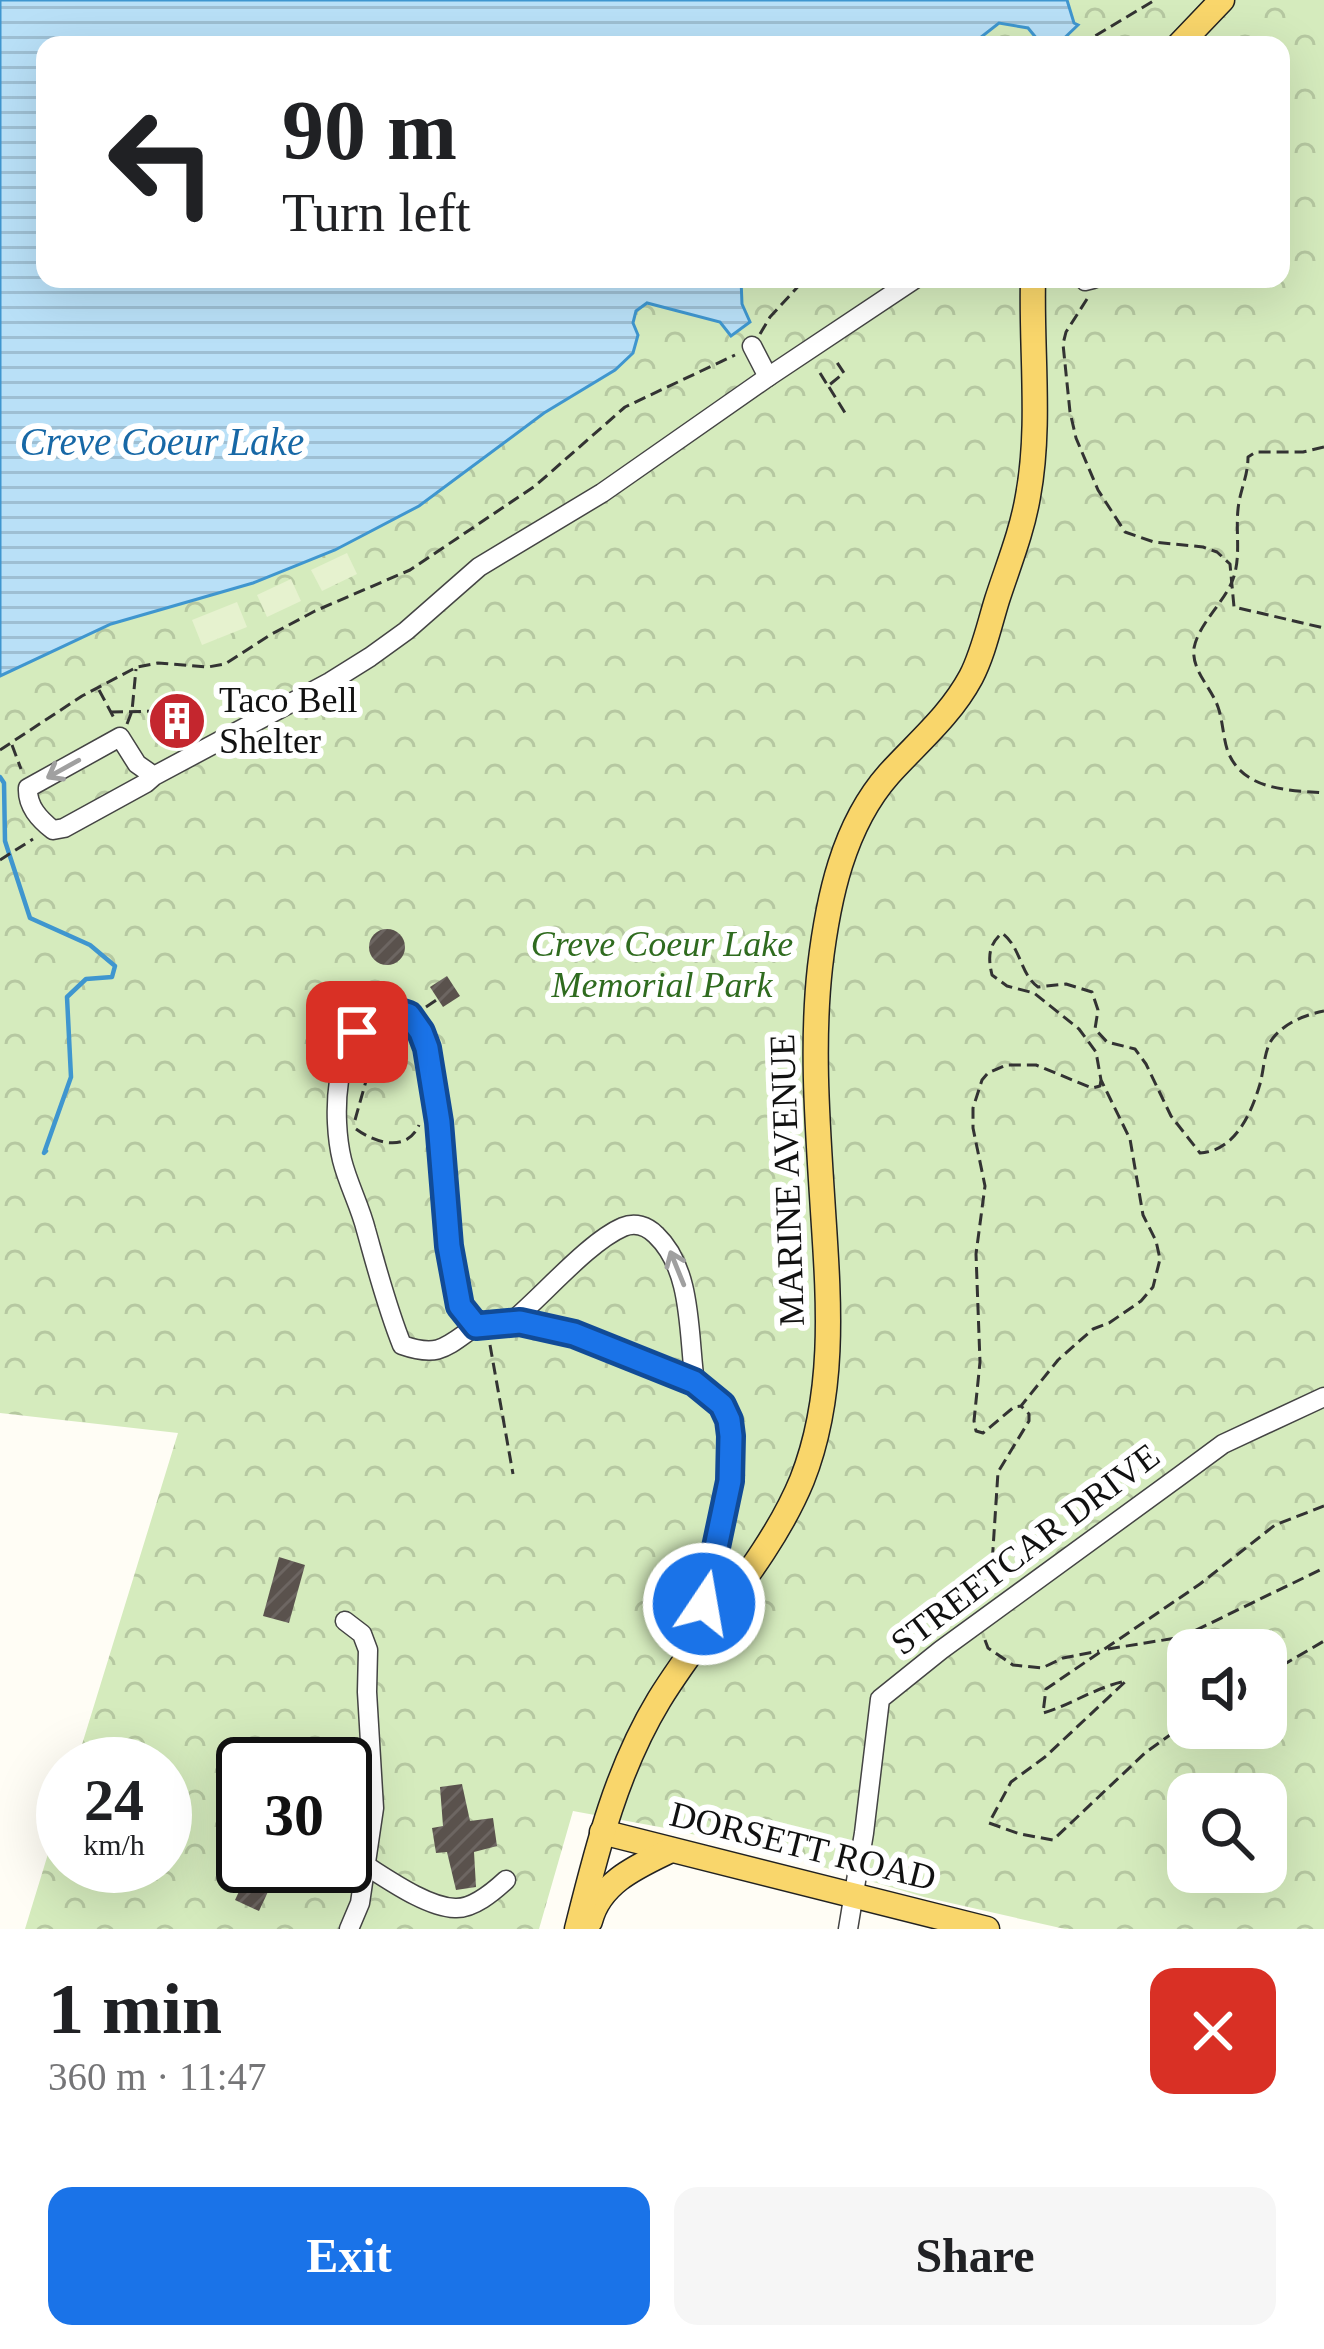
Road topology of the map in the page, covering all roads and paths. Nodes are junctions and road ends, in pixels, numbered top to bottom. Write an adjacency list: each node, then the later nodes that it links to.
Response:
1 (1155, 0): 3 (path)
2 (1222, 0): 4 (main road)
3 (1095, 36)
4 (1187, 36)
5 (797, 288): 9 (path)
6 (902, 288): 12 (street)
7 (1033, 288): 51 (main road, MARINE AVENUE)
8 (1090, 288): 16 (path)
9 (752, 346): 12 (street); 18 (path)
10 (836, 362): 13 (path)
11 (820, 373): 13 (path)
12 (768, 377): 26 (street)
13 (828, 386): 14 (path)
14 (847, 416)
15 (1324, 447): 16 (path)
16 (1232, 580): 17 (path); 28 (path)
17 (1324, 628)
18 (137, 667): 19 (path); 20 (path)
19 (97, 686): 21 (path); 24 (path)
20 (132, 711): 21 (path); 22 (path); 23 (path)
21 (111, 712): 23 (path)
22 (163, 713): 22 (path)
23 (120, 737): 26 (street); 27 (street, one-way to 27)
24 (11, 743): 25 (path); 27 (path)
25 (0, 750)
26 (154, 776): 27 (street)
27 (28, 788)
28 (1324, 793)
29 (23, 848): 30 (path)
30 (0, 860)
31 (438, 998): 33 (path)
32 (1324, 1011): 36 (path)
33 (403, 1015): 34 (path); 34 (path); 41 (street); 41 (street)
34 (388, 1042): 35 (path); 39 (path)
35 (386, 1066)
36 (1101, 1080): 44 (path); 44 (path)
37 (419, 1125): 39 (path)
38 (387, 1132): 39 (path)
39 (388, 1144)
40 (509, 1323): 41 (street); 42 (street); 42 (street, one-way to 40)
41 (481, 1326): 45 (path)
42 (695, 1383): 51 (street)
43 (1324, 1397): 48 (street, STREETCAR DRIVE)
44 (1021, 1406): 48 (path)
45 (513, 1474)
46 (1324, 1506): 52 (path)
47 (1324, 1568): 52 (path)
48 (986, 1616): 52 (path); 63 (street, STREETCAR DRIVE)
49 (345, 1621): 54 (street)
50 (1324, 1641): 53 (path)
51 (694, 1645): 58 (main road, MARINE AVENUE)
52 (1102, 1650): 55 (path)
53 (1287, 1663)
54 (370, 1737)
55 (1167, 1737)
56 (372, 1769): 57 (street)
57 (372, 1821)
58 (602, 1832): 59 (main road, DORSETT ROAD); 65 (main road, MARINE AVENUE)
59 (671, 1850): 63 (main road, DORSETT ROAD); 66 (main road)
60 (372, 1869): 61 (street)
61 (506, 1880)
62 (361, 1893): 64 (street)
63 (854, 1897): 67 (street, STREETCAR DRIVE); 68 (main road, DORSETT ROAD)
64 (349, 1929)
65 (577, 1929)
66 (588, 1929)
67 (848, 1929)
68 (987, 1929)

